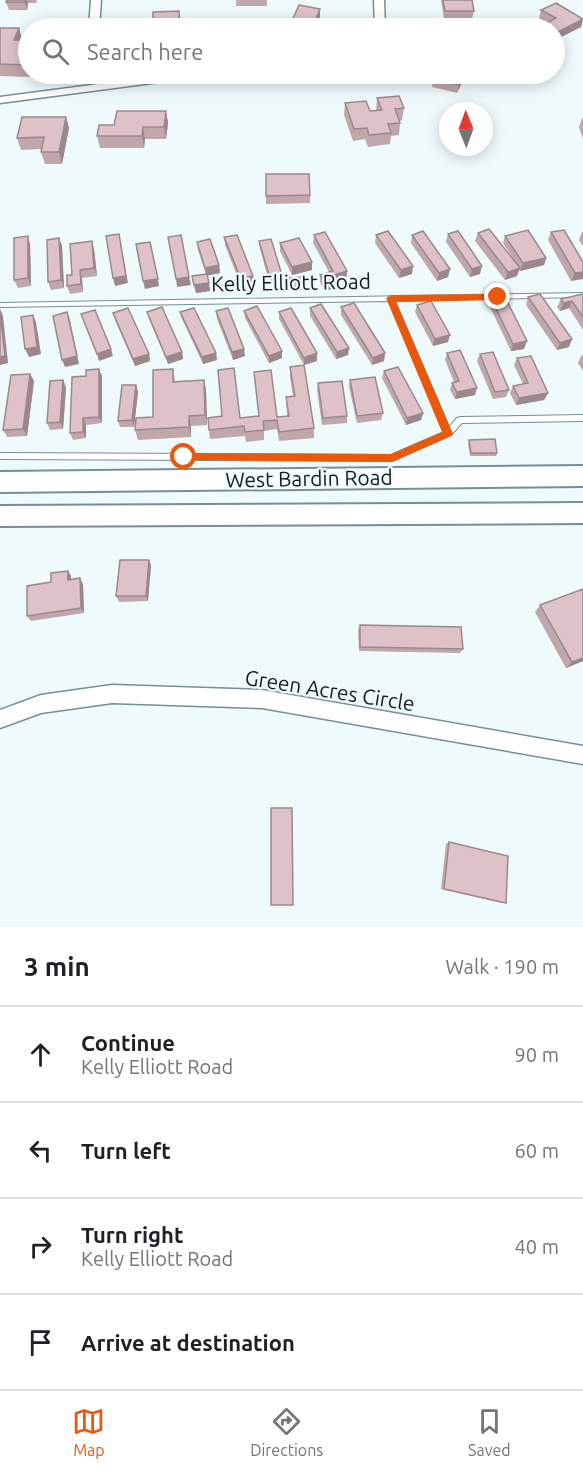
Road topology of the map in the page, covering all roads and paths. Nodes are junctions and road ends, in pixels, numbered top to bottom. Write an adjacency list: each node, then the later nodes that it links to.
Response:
1 (96, 0): 3 (street)
2 (379, 0): 4 (street)
3 (95, 18)
4 (380, 18)
5 (120, 84): 6 (street)
6 (94, 87): 7 (street)
7 (0, 100)
8 (583, 295): 9 (lane, Kelly Elliott Road)
9 (391, 298): 10 (lane, Kelly Elliott Road); 12 (lane)
10 (0, 305)
11 (583, 418): 12 (lane)
12 (448, 434): 13 (lane)
13 (0, 456)
14 (583, 476): 15 (street, West Bardin Road)
15 (0, 482)
16 (583, 513): 17 (street, West Bardin Road)
17 (0, 516)
18 (0, 720): 19 (street, Green Acres Circle)
19 (583, 755)

